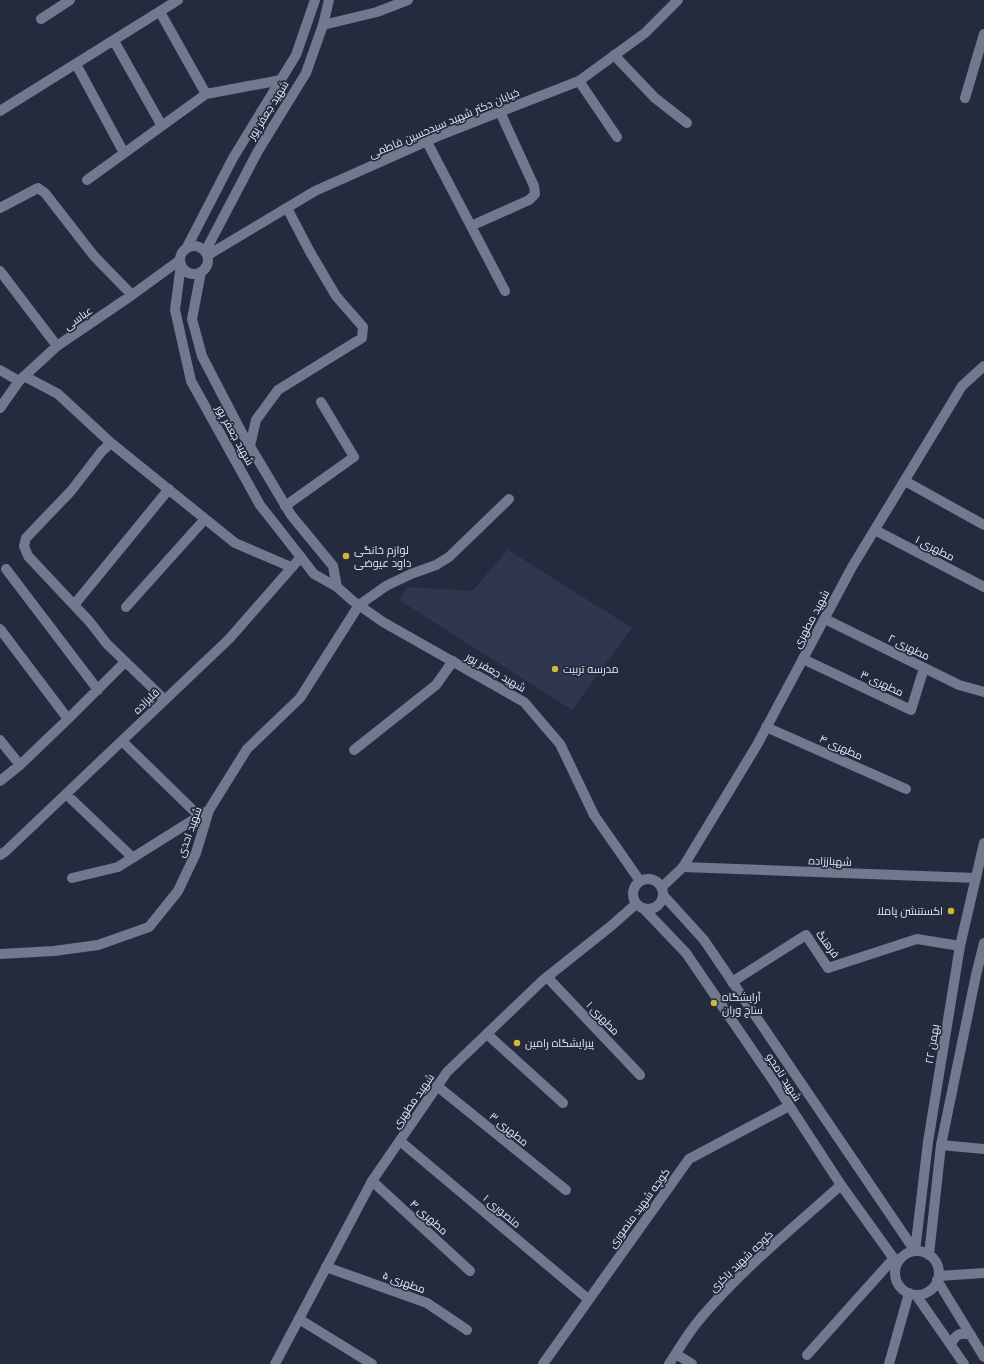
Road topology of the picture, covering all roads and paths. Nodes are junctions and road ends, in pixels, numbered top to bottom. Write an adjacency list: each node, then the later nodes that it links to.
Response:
1 (70, 0): 8 (street)
2 (178, 0): 7 (street)
3 (315, 0): 14 (street, شهید جعفر پور)
4 (329, 0): 9 (street, شهید جعفر پور)
5 (408, 0): 9 (street)
6 (678, 0): 12 (street, خیابان دکتر شهید سیدحسین فاطمی)
7 (160, 12): 11 (street); 16 (street)
8 (41, 18)
9 (323, 25): 30 (street, شهید جعفر پور)
10 (984, 34): 17 (street)
11 (114, 41): 13 (street); 21 (street)
12 (614, 55): 15 (street, خیابان دکتر شهید سیدحسین فاطمی); 20 (street)
13 (76, 64): 18 (street); 24 (street)
14 (281, 80): 16 (street); 29 (street, شهید جعفر پور)
15 (579, 81): 19 (street, خیابان دکتر شهید سیدحسین فاطمی); 22 (street)
16 (206, 94): 21 (street)
17 (965, 98)
18 (0, 111)
19 (500, 112): 23 (street, خیابان دکتر شهید سیدحسین فاطمی); 28 (street)
20 (687, 124)
21 (162, 126): 24 (street)
22 (617, 137)
23 (427, 142): 27 (street, خیابان دکتر شهید سیدحسین فاطمی); 28 (street)
24 (124, 153): 25 (street)
25 (87, 180)
26 (0, 208): 35 (street)
27 (287, 208): 30 (street, خیابان دکتر شهید سیدحسین فاطمی); 43 (street)
28 (471, 226): 34 (street)
29 (187, 247): 30 (street); 31 (street)
30 (207, 252): 33 (street)
31 (180, 262): 33 (street); 35 (street, عباسی); 51 (street, شهید جعفر پور)
32 (0, 271): 36 (street)
33 (201, 272): 43 (street, شهید جعفر پور)
34 (504, 291)
35 (132, 295): 36 (street, عباسی)
36 (58, 346): 39 (street, عباسی)
37 (984, 364): 44 (street, شهید مطهری)
38 (0, 370): 39 (street)
39 (21, 379): 41 (street, عباسی); 42 (street)
40 (321, 402): 47 (street)
41 (0, 408)
42 (111, 443): 45 (street); 56 (street)
43 (250, 446): 47 (street, شهید جعفر پور)
44 (905, 481): 49 (street); 50 (street, شهید مطهری)
45 (168, 489): 48 (street); 56 (street)
46 (509, 500): 57 (street)
47 (285, 506): 54 (street, شهید جعفر پور)
48 (205, 519): 52 (street); 58 (street)
49 (984, 525)
50 (875, 530): 55 (street, مطهری ۱); 59 (street, شهید مطهری)
51 (301, 557): 52 (street, قلیزاده); 54 (street, شهید جعفر پور)
52 (291, 568): 67 (street, قلیزاده)
53 (6, 569): 65 (street)
54 (337, 587): 57 (street, شهید جعفر پور)
55 (984, 587)
56 (74, 605): 63 (street)
57 (359, 605): 62 (street, شهید جعفر پور); 77 (street, شهید احدی)
58 (126, 607)
59 (824, 619): 61 (street, شهید مطهری); 64 (street, مطهری ۲)
60 (0, 629): 68 (street)
61 (803, 659): 64 (street, مطهری ۳); 69 (street, شهید مطهری)
62 (453, 661): 72 (street); 85 (street, شهید جعفر پور)
63 (125, 662): 65 (street); 67 (street)
64 (924, 668): 66 (street, مطهری ۲)
65 (98, 690): 68 (street)
66 (984, 692)
67 (165, 700): 71 (street, قلیزاده)
68 (68, 719): 73 (street)
69 (766, 727): 75 (street, مطهری ۴); 82 (street, شهید مطهری)
70 (0, 740): 73 (street)
71 (122, 741): 76 (street, قلیزاده); 78 (street)
72 (354, 750)
73 (20, 765): 74 (street)
74 (0, 781)
75 (906, 789)
76 (66, 794): 80 (street, قلیزاده); 81 (street)
77 (209, 810): 78 (street); 90 (street, شهید احدی)
78 (199, 816): 81 (street)
79 (984, 843): 84 (street, ۲۲ بهمن)
80 (0, 855)
81 (132, 857): 83 (street)
82 (683, 868): 84 (street, شهباززاده); 86 (street, شهید مطهری)
83 (72, 878)
84 (980, 880): 89 (street, ۲۲ بهمن)
85 (640, 881): 86 (street); 87 (street)
86 (663, 892): 87 (street); 92 (street, شهید نامجو)
87 (640, 906): 91 (street, شهید مطهری); 97 (street, شهید نامجو)
88 (984, 943): 99 (street)
89 (960, 946): 92 (street, فرهنگ); 104 (street, ۲۲ بهمن)
90 (0, 954)
91 (547, 977): 93 (street, شهید مطهری); 94 (street, مطهری ۱)
92 (732, 982): 104 (street, شهید نامجو)
93 (486, 1034): 95 (street, شهید مطهری); 96 (street)
94 (640, 1075)
95 (437, 1086): 98 (street, شهید مطهری); 103 (street, مطهری ۳)
96 (563, 1103)
97 (789, 1106): 102 (street, شهید نامجو); 112 (street, کوچه شهید منصوری)
98 (400, 1141): 101 (street, شهید مطهری); 112 (street, منصوری ۱)
99 (941, 1145): 100 (street); 105 (street)
100 (984, 1149)
101 (372, 1181): 107 (street, شهید مطهری); 108 (street, مطهری ۴)
102 (841, 1185): 106 (street, شهید نامجو); 117 (street, کوچه شهید باکری)
103 (566, 1190)
104 (915, 1251): 105 (street); 106 (street)
105 (929, 1255): 110 (street)
106 (896, 1261): 111 (street); 118 (street)
107 (326, 1267): 113 (street, شهید مطهری); 114 (street, مطهری ۵)
108 (470, 1271)
109 (984, 1273): 110 (street)
110 (938, 1278): 111 (street); 115 (street)
111 (913, 1294): 116 (street); 125 (street)
112 (588, 1299): 122 (street, کوچه شهید منصوری)
113 (299, 1319): 120 (street, شهید مطهری); 121 (street)
114 (467, 1330)
115 (971, 1335): 116 (street); 119 (street)
116 (951, 1344): 126 (street)
117 (676, 1354): 123 (street, کوچه شهید باکری); 124 (street)
118 (807, 1355)
119 (984, 1357)
120 (275, 1364)
121 (372, 1364)
122 (543, 1364)
123 (669, 1364)
124 (692, 1364)
125 (889, 1364)
126 (964, 1364)

